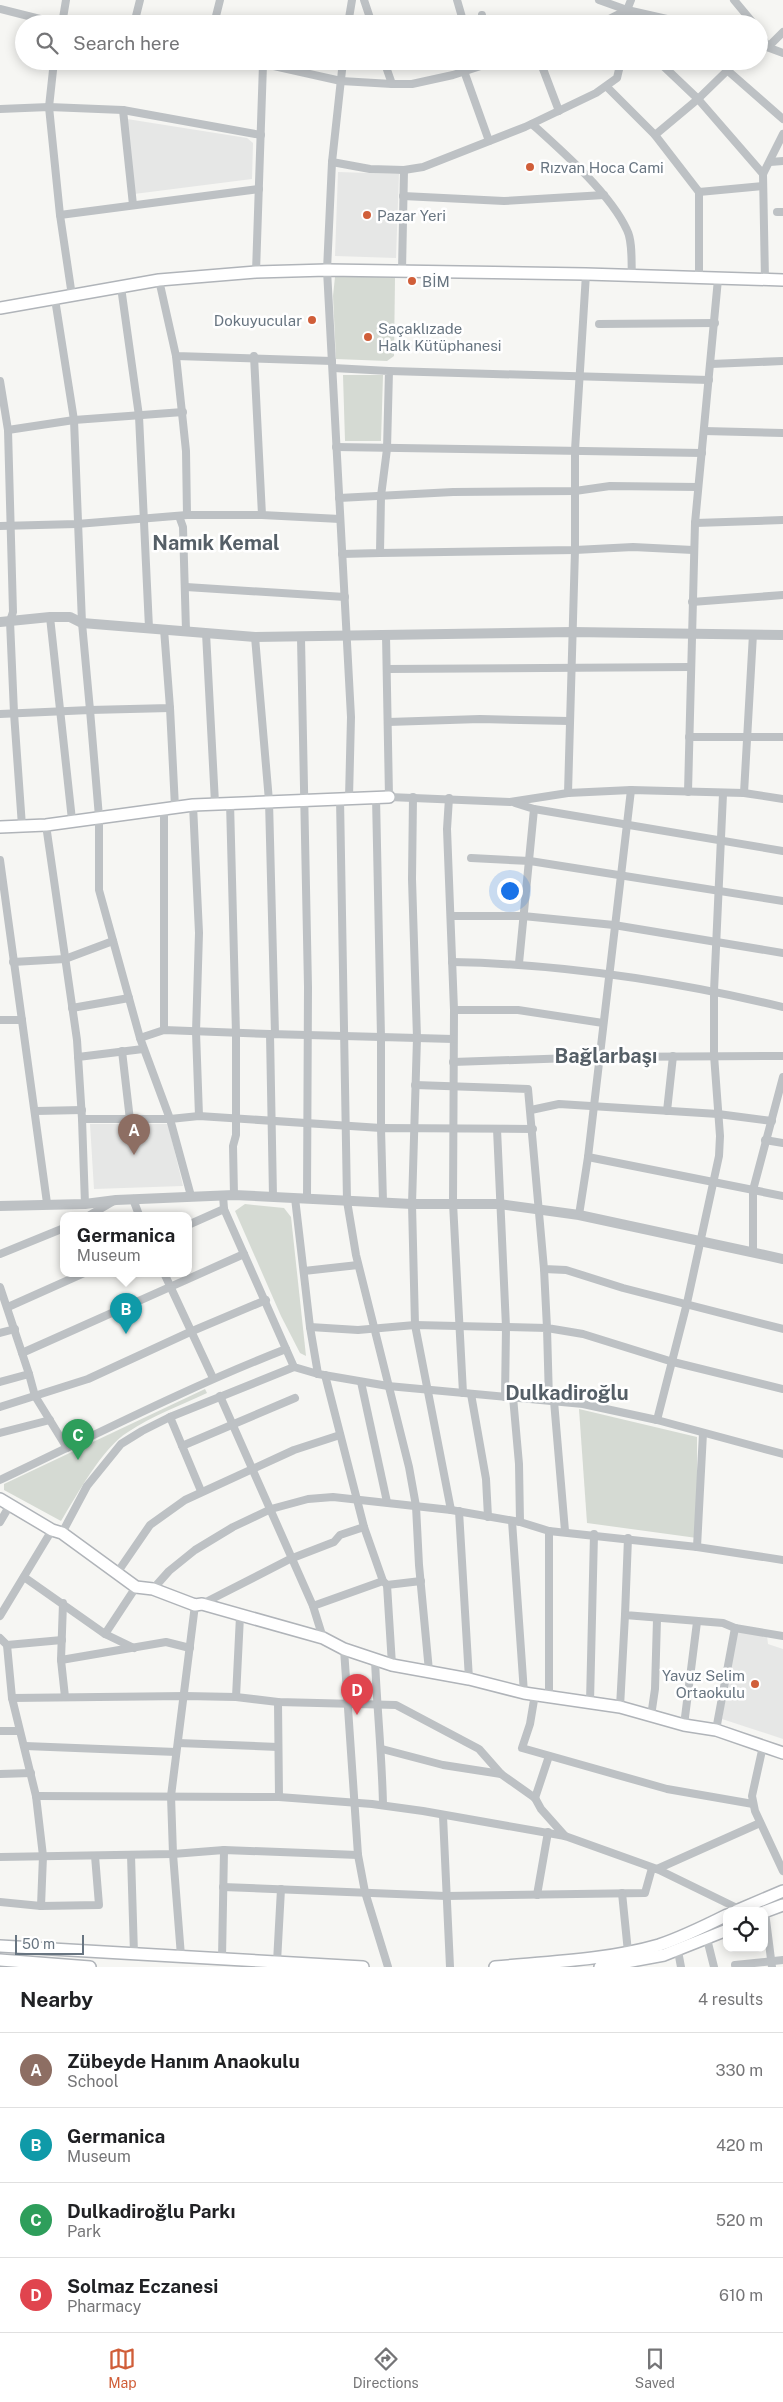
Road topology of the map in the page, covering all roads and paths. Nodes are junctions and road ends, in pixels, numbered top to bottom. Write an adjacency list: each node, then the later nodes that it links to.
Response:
1 (66, 0): 13 (street)
2 (140, 0): 14 (street)
3 (220, 0): 15 (street)
4 (348, 0): 16 (street)
5 (364, 0): 17 (street)
6 (457, 0): 18 (street)
7 (600, 0): 11 (street)
8 (631, 0): 11 (street)
9 (734, 0): 22 (street)
10 (0, 9): 12 (street)
11 (627, 10): 19 (street); 20 (street); 21 (street)
12 (24, 15)
13 (63, 15)
14 (136, 15)
15 (216, 15)
16 (348, 15)
17 (369, 15)
18 (461, 15)
19 (617, 15)
20 (627, 15)
21 (649, 15)
22 (746, 15)
23 (783, 32): 24 (street)
24 (768, 47): 25 (street)
25 (783, 53)
26 (53, 70): 40 (street)
27 (263, 70): 47 (street)
28 (292, 70): 36 (street)
29 (343, 70): 36 (street)
30 (387, 70): 37 (street)
31 (544, 70): 43 (street)
32 (619, 70): 38 (street)
33 (667, 70): 39 (street)
34 (727, 70): 39 (street); 44 (street)
35 (464, 71): 37 (street); 49 (street)
36 (341, 80): 37 (street); 51 (street)
37 (392, 84)
38 (607, 86): 43 (street); 48 (street)
39 (698, 99): 48 (street); 54 (street)
40 (49, 107): 41 (street); 42 (street); 61 (street)
41 (0, 109)
42 (123, 110): 47 (street); 60 (street)
43 (560, 110): 45 (street)
44 (783, 119)
45 (532, 124): 49 (street); 58 (street)
46 (783, 134): 52 (street)
47 (261, 135): 56 (street)
48 (655, 135): 57 (street)
49 (489, 141): 53 (street)
50 (783, 161): 52 (street)
51 (332, 162): 53 (street); 62 (street)
52 (770, 162): 54 (street)
53 (404, 170): 59 (street)
54 (763, 174): 55 (street)
55 (763, 186): 57 (street); 70 (street)
56 (258, 189): 60 (street); 64 (street)
57 (699, 192): 67 (street)
58 (604, 195): 59 (street); 66 (street)
59 (403, 196): 63 (street)
60 (133, 205): 61 (street)
61 (60, 215): 73 (street)
62 (327, 270): 63 (main road); 64 (main road); 82 (street)
63 (402, 271): 65 (main road)
64 (256, 272): 69 (main road)
65 (586, 274): 66 (main road); 84 (street)
66 (632, 276): 67 (main road)
67 (699, 278): 68 (main road)
68 (718, 279): 70 (main road); 76 (street)
69 (159, 280): 72 (main road); 78 (street)
70 (765, 280): 71 (main road)
71 (783, 280)
72 (121, 287): 73 (main road); 88 (street)
73 (72, 296): 74 (main road)
74 (55, 299): 75 (main road); 89 (street)
75 (0, 308)
76 (715, 323): 77 (street); 81 (street)
77 (599, 324)
78 (176, 356): 79 (street); 87 (street)
79 (254, 356): 82 (street); 102 (street)
80 (783, 361): 81 (street)
81 (711, 364): 85 (street)
82 (332, 365): 83 (street); 93 (street)
83 (389, 371): 84 (street); 94 (street)
84 (579, 378): 85 (street); 95 (street)
85 (710, 380): 91 (street)
86 (0, 381): 90 (street)
87 (183, 412): 88 (street); 101 (street)
88 (139, 416): 89 (street); 103 (street)
89 (74, 420): 90 (street); 107 (street)
90 (8, 430): 109 (street)
91 (704, 431): 92 (street); 96 (street)
92 (783, 434)
93 (336, 448): 94 (street); 100 (street)
94 (387, 448): 95 (street); 99 (street)
95 (575, 450): 96 (street); 98 (street)
96 (702, 454): 97 (street)
97 (698, 486): 98 (street); 106 (street)
98 (575, 491): 99 (street); 110 (street)
99 (381, 496): 100 (street); 112 (street)
100 (339, 498): 104 (street)
101 (183, 515): 102 (street); 103 (street); 114 (street)
102 (262, 515): 104 (street)
103 (144, 518): 107 (street); 121 (street)
104 (340, 519): 113 (street)
105 (783, 520): 106 (street)
106 (695, 523): 111 (street)
107 (77, 524): 109 (street); 120 (street)
108 (0, 526): 109 (street)
109 (12, 526): 119 (street)
110 (575, 550): 111 (street); 112 (street); 124 (street)
111 (693, 550): 117 (street)
112 (380, 553): 113 (street)
113 (342, 554): 116 (street)
114 (186, 588): 116 (street); 123 (street)
115 (783, 595): 117 (street)
116 (345, 597): 130 (street)
117 (692, 602): 126 (street)
118 (50, 617): 119 (street); 120 (street); 137 (street)
119 (5, 622): 139 (street)
120 (82, 622): 121 (street); 138 (street)
121 (149, 628): 122 (street)
122 (164, 629): 123 (street); 136 (street)
123 (186, 631): 125 (street)
124 (572, 632): 126 (street); 129 (street); 134 (street)
125 (206, 633): 131 (street); 161 (street)
126 (690, 634): 127 (street); 133 (street)
127 (753, 634): 128 (street); 145 (street)
128 (783, 634)
129 (386, 635): 130 (street); 135 (street)
130 (347, 636): 132 (street); 154 (street)
131 (255, 638): 132 (street); 158 (street)
132 (301, 638): 157 (street)
133 (690, 667): 134 (street); 143 (street)
134 (571, 668): 135 (street); 141 (street)
135 (387, 669): 142 (street)
136 (170, 708): 138 (street); 163 (street)
137 (59, 710): 138 (street); 139 (street); 166 (street)
138 (90, 710): 165 (street)
139 (14, 713): 140 (street); 169 (street)
140 (0, 714)
141 (569, 721): 142 (street); 147 (street)
142 (388, 722): 152 (street)
143 (689, 737): 145 (street); 148 (street)
144 (783, 737): 145 (street)
145 (746, 738): 149 (street)
146 (631, 790): 147 (street); 148 (street); 167 (street)
147 (568, 792): 160 (street)
148 (688, 792): 150 (street)
149 (744, 793): 150 (street); 156 (street)
150 (724, 794): 171 (street)
151 (376, 797): 152 (main road); 154 (main road); 204 (street)
152 (389, 797): 153 (street)
153 (413, 797): 155 (street); 206 (street)
154 (345, 798): 157 (main road); 203 (street)
155 (449, 798): 160 (street); 179 (street)
156 (783, 799)
157 (305, 800): 158 (main road); 202 (street)
158 (269, 801): 159 (main road); 201 (street)
159 (230, 802): 161 (main road); 200 (street)
160 (510, 802): 164 (street)
161 (216, 803): 162 (main road)
162 (194, 805): 163 (main road); 199 (street)
163 (170, 808): 165 (main road); 198 (street)
164 (534, 808): 167 (street); 175 (street)
165 (99, 817): 166 (main road); 182 (street)
166 (72, 820): 170 (main road)
167 (626, 823): 171 (street); 176 (street)
168 (0, 826): 169 (main road)
169 (22, 826): 170 (main road)
170 (46, 826): 185 (street)
171 (721, 839): 172 (street); 177 (street)
172 (783, 851)
173 (471, 858): 175 (street)
174 (0, 860): 186 (street)
175 (530, 861): 176 (street); 180 (street)
176 (619, 875): 177 (street); 181 (street)
177 (720, 890): 178 (street); 183 (street)
178 (783, 901)
179 (451, 916): 180 (street); 187 (street)
180 (523, 916): 181 (street); 188 (street)
181 (614, 925): 183 (street); 189 (street)
182 (113, 941): 185 (street); 191 (street)
183 (718, 942): 184 (street); 190 (street)
184 (783, 953)
185 (65, 959): 186 (street); 193 (street)
186 (13, 962): 196 (street)
187 (452, 962): 188 (street); 194 (street)
188 (519, 963): 189 (street)
189 (608, 974): 190 (street); 197 (street)
190 (714, 990): 192 (street); 210 (street)
191 (129, 998): 193 (street); 205 (street)
192 (783, 1007)
193 (72, 1008): 213 (street)
194 (454, 1010): 197 (street); 207 (street)
195 (0, 1020): 196 (street)
196 (22, 1020): 222 (street)
197 (603, 1023): 214 (street)
198 (164, 1030): 199 (street); 205 (street)
199 (196, 1032): 200 (street); 225 (street)
200 (236, 1034): 201 (street); 228 (street)
201 (272, 1034): 202 (street); 231 (street)
202 (308, 1035): 203 (street); 232 (street)
203 (345, 1035): 204 (street); 233 (street)
204 (381, 1037): 206 (street); 234 (street)
205 (140, 1038): 208 (street)
206 (417, 1038): 207 (street); 217 (street)
207 (453, 1039): 215 (street)
208 (143, 1049): 209 (street); 227 (street)
209 (122, 1051): 213 (street); 229 (street)
210 (714, 1055): 211 (street); 212 (street); 224 (street)
211 (673, 1056): 214 (street); 223 (street)
212 (783, 1056)
213 (78, 1057): 220 (street)
214 (601, 1057): 215 (street); 219 (street)
215 (453, 1062): 218 (street)
216 (783, 1077): 230 (street)
217 (415, 1085): 218 (street); 235 (street)
218 (453, 1087): 221 (street); 238 (street)
219 (595, 1106): 221 (street); 223 (street); 241 (street)
220 (82, 1110): 222 (street); 226 (street)
221 (530, 1110): 237 (street)
222 (36, 1111): 254 (street)
223 (667, 1111): 224 (street)
224 (718, 1114): 230 (street); 242 (street)
225 (199, 1116): 227 (street); 228 (street)
226 (82, 1119): 229 (street); 255 (street)
227 (170, 1119): 229 (street); 245 (street)
228 (235, 1119): 231 (street); 244 (street)
229 (130, 1120)
230 (772, 1121): 239 (street)
231 (270, 1122): 232 (street); 247 (street)
232 (307, 1125): 233 (street); 250 (street)
233 (344, 1126): 234 (street); 252 (street)
234 (381, 1128): 235 (street); 253 (street)
235 (414, 1129): 238 (street); 256 (street)
236 (497, 1129): 237 (street); 238 (street); 258 (street)
237 (533, 1129): 260 (street)
238 (454, 1130): 257 (street)
239 (764, 1140): 240 (street); 243 (street)
240 (783, 1143)
241 (588, 1157): 242 (street); 264 (street)
242 (713, 1182): 243 (street); 267 (street)
243 (753, 1190): 246 (street); 268 (street)
244 (229, 1195): 245 (street); 247 (street); 261 (street)
245 (192, 1196): 248 (street)
246 (783, 1196)
247 (273, 1197): 249 (street)
248 (133, 1198): 251 (street); 263 (street)
249 (296, 1198): 250 (street); 274 (street)
250 (307, 1198): 252 (street)
251 (116, 1200): 255 (street); 262 (street)
252 (348, 1200): 253 (street); 272 (street)
253 (383, 1202): 256 (street)
254 (47, 1204): 255 (street); 259 (street)
255 (84, 1204)
256 (412, 1204): 257 (street); 282 (street)
257 (453, 1204): 258 (street); 283 (street)
258 (499, 1204): 260 (street); 285 (street)
259 (0, 1206)
260 (537, 1208): 264 (street); 273 (street)
261 (224, 1209): 265 (street); 270 (street)
262 (95, 1212)
263 (138, 1212)
264 (579, 1215): 267 (street)
265 (192, 1223)
266 (60, 1230): 269 (street)
267 (701, 1240): 268 (street); 280 (street)
268 (753, 1253): 271 (street)
269 (0, 1254)
270 (244, 1254): 278 (street); 279 (street)
271 (783, 1259)
272 (358, 1265): 274 (street); 289 (street)
273 (544, 1269): 280 (street); 286 (street)
274 (304, 1271): 284 (street)
275 (75, 1277): 281 (street)
276 (166, 1277): 278 (street)
277 (0, 1287): 281 (street)
278 (171, 1288): 290 (street); 293 (street)
279 (266, 1300): 290 (street); 292 (street)
280 (687, 1303): 287 (street); 294 (street)
281 (8, 1307): 288 (street)
282 (415, 1325): 283 (street); 289 (street); 303 (street)
283 (461, 1325): 285 (street); 304 (street)
284 (310, 1327): 289 (street); 297 (street)
285 (506, 1328): 286 (street); 307 (street)
286 (547, 1328): 294 (street); 309 (street)
287 (783, 1329)
288 (15, 1330): 291 (street); 293 (street)
289 (374, 1330): 301 (street)
290 (190, 1332): 298 (street); 305 (street)
291 (0, 1333)
292 (286, 1349): 295 (street); 298 (street)
293 (22, 1353): 296 (street)
294 (673, 1362): 302 (street); 313 (street)
295 (294, 1366): 297 (street); 306 (street)
296 (28, 1374): 299 (street); 305 (street)
297 (322, 1374): 300 (street); 317 (street)
298 (212, 1378): 319 (street)
299 (0, 1382)
300 (361, 1382): 301 (street); 326 (street)
301 (388, 1386): 303 (street); 327 (street)
302 (783, 1389)
303 (426, 1390): 304 (street); 329 (street)
304 (467, 1393): 307 (street); 330 (street)
305 (35, 1396): 310 (street); 312 (street)
306 (220, 1396): 311 (street); 314 (street)
307 (509, 1397): 309 (street); 331 (street)
308 (294, 1398): 314 (street)
309 (551, 1400): 313 (street); 335 (street)
310 (0, 1407)
311 (170, 1417): 318 (street); 336 (street)
312 (50, 1420): 315 (street); 319 (street)
313 (657, 1420): 316 (street)
314 (232, 1424): 318 (street); 321 (street)
315 (0, 1432)
316 (703, 1433): 320 (street); 339 (street)
317 (340, 1435): 321 (street); 324 (street)
318 (182, 1446): 323 (street)
319 (67, 1448): 322 (street)
320 (783, 1454)
321 (252, 1467): 323 (street); 328 (street)
322 (0, 1480)
323 (201, 1491): 342 (street)
324 (356, 1498): 326 (street); 328 (street); 333 (street)
325 (5, 1502): 332 (street); 336 (main road)
326 (387, 1502): 327 (street)
327 (416, 1506): 329 (street); 344 (street)
328 (270, 1510): 340 (street); 347 (street)
329 (455, 1510): 330 (street); 372 (street)
330 (488, 1518): 331 (street)
331 (516, 1521): 334 (street); 373 (street)
332 (0, 1522)
333 (364, 1528): 340 (street); 345 (street)
334 (549, 1530): 335 (street); 377 (street)
335 (564, 1531): 337 (street)
336 (57, 1532): 342 (main road); 343 (street)
337 (594, 1534): 338 (street); 380 (street)
338 (628, 1538): 339 (street); 351 (street)
339 (697, 1547): 341 (street)
340 (290, 1559): 349 (street); 350 (street)
341 (783, 1560)
342 (117, 1574): 346 (main road)
343 (24, 1577): 348 (street); 352 (street)
344 (421, 1581): 345 (street); 371 (street)
345 (385, 1583): 350 (street); 370 (street)
346 (136, 1587): 347 (main road); 357 (street)
347 (154, 1589): 349 (main road)
348 (63, 1603): 357 (street); 361 (street)
349 (198, 1604): 353 (main road); 364 (street)
350 (313, 1606): 360 (street)
351 (625, 1615): 354 (street); 383 (street)
352 (0, 1616)
353 (240, 1616): 360 (main road); 376 (street)
354 (657, 1619): 355 (street); 384 (street)
355 (697, 1622): 356 (street); 385 (street)
356 (735, 1628): 358 (street); 386 (street)
357 (106, 1634): 363 (street)
358 (783, 1636)
359 (0, 1638): 362 (street)
360 (323, 1638): 365 (main road)
361 (62, 1640): 362 (street); 366 (street)
362 (8, 1645): 369 (street)
363 (134, 1648): 364 (street); 366 (street)
364 (190, 1648): 374 (street)
365 (344, 1649): 367 (main road); 381 (street)
366 (61, 1660): 375 (street)
367 (375, 1660): 370 (main road); 382 (street)
368 (0, 1662): 369 (street)
369 (9, 1662): 378 (street)
370 (392, 1665): 371 (main road)
371 (429, 1671): 372 (main road)
372 (469, 1679): 373 (main road)
373 (529, 1693): 377 (main road); 396 (street)
374 (185, 1696): 375 (street); 376 (street); 389 (street)
375 (65, 1697): 378 (street)
376 (236, 1697): 379 (street)
377 (549, 1697): 380 (main road)
378 (12, 1698): 388 (street)
379 (278, 1702): 381 (street); 392 (street)
380 (590, 1702): 383 (main road)
381 (347, 1705): 382 (street); 404 (street)
382 (376, 1705): 393 (street); 399 (street)
383 (620, 1707): 384 (main road)
384 (651, 1716): 385 (main road)
385 (684, 1724): 386 (main road)
386 (716, 1730): 391 (main road)
387 (0, 1731): 388 (street)
388 (19, 1732): 390 (street)
389 (178, 1743): 392 (street); 394 (street)
390 (25, 1746): 394 (street); 397 (street)
391 (763, 1746): 395 (main road); 405 (street)
392 (278, 1747): 402 (street)
393 (382, 1749): 399 (street); 406 (street)
394 (176, 1752): 401 (street)
395 (783, 1753)
396 (549, 1756): 403 (street); 405 (street)
397 (31, 1773): 398 (street); 400 (street)
398 (0, 1774)
399 (501, 1774): 403 (street)
400 (36, 1796): 401 (street); 415 (street)
401 (171, 1796): 402 (street); 412 (street)
402 (279, 1797): 404 (street)
403 (535, 1798): 410 (street)
404 (354, 1803): 406 (street); 414 (street)
405 (753, 1804): 408 (street)
406 (383, 1805): 407 (street)
407 (443, 1816): 409 (street); 426 (street)
408 (760, 1823): 418 (street); 419 (street)
409 (548, 1832): 410 (street); 425 (street)
410 (565, 1836): 418 (street)
411 (224, 1850): 412 (street); 414 (street); 420 (street)
412 (173, 1854): 413 (street); 441 (street)
413 (131, 1855): 416 (street); 440 (street)
414 (358, 1855): 423 (street)
415 (43, 1856): 416 (street); 417 (street); 429 (street)
416 (95, 1856): 429 (street)
417 (0, 1857)
418 (654, 1869): 424 (street); 430 (street)
419 (783, 1871)
420 (223, 1887): 421 (street); 442 (street)
421 (281, 1889): 423 (street); 445 (street)
422 (783, 1891): 431 (main road)
423 (365, 1892): 426 (street); 452 (street)
424 (622, 1893): 425 (street); 439 (street)
425 (537, 1895): 426 (street)
426 (446, 1896): 453 (street)
427 (0, 1902): 429 (street)
428 (783, 1904): 432 (main road)
429 (40, 1906)
430 (731, 1907)
431 (744, 1907)
432 (768, 1911)
433 (723, 1917): 439 (main road)
434 (723, 1932): 436 (main road)
435 (768, 1938): 447 (street)
436 (707, 1939): 438 (main road); 457 (street)
437 (0, 1946): 440 (main road)
438 (678, 1951): 455 (main road); 456 (street)
439 (628, 1952): 454 (main road)
440 (134, 1954): 441 (main road)
441 (181, 1956): 442 (main road)
442 (222, 1958): 445 (main road)
443 (0, 1960): 446 (main road)
444 (783, 1960): 447 (street)
445 (277, 1962): 451 (main road)
446 (14, 1964): 449 (main road)
447 (771, 1964): 448 (street)
448 (735, 1965)
449 (74, 1966): 450 (main road)
450 (90, 1967)
451 (363, 1967)
452 (388, 1967)
453 (450, 1967)
454 (495, 1967)
455 (600, 1967)
456 (681, 1967)
457 (714, 1967)

